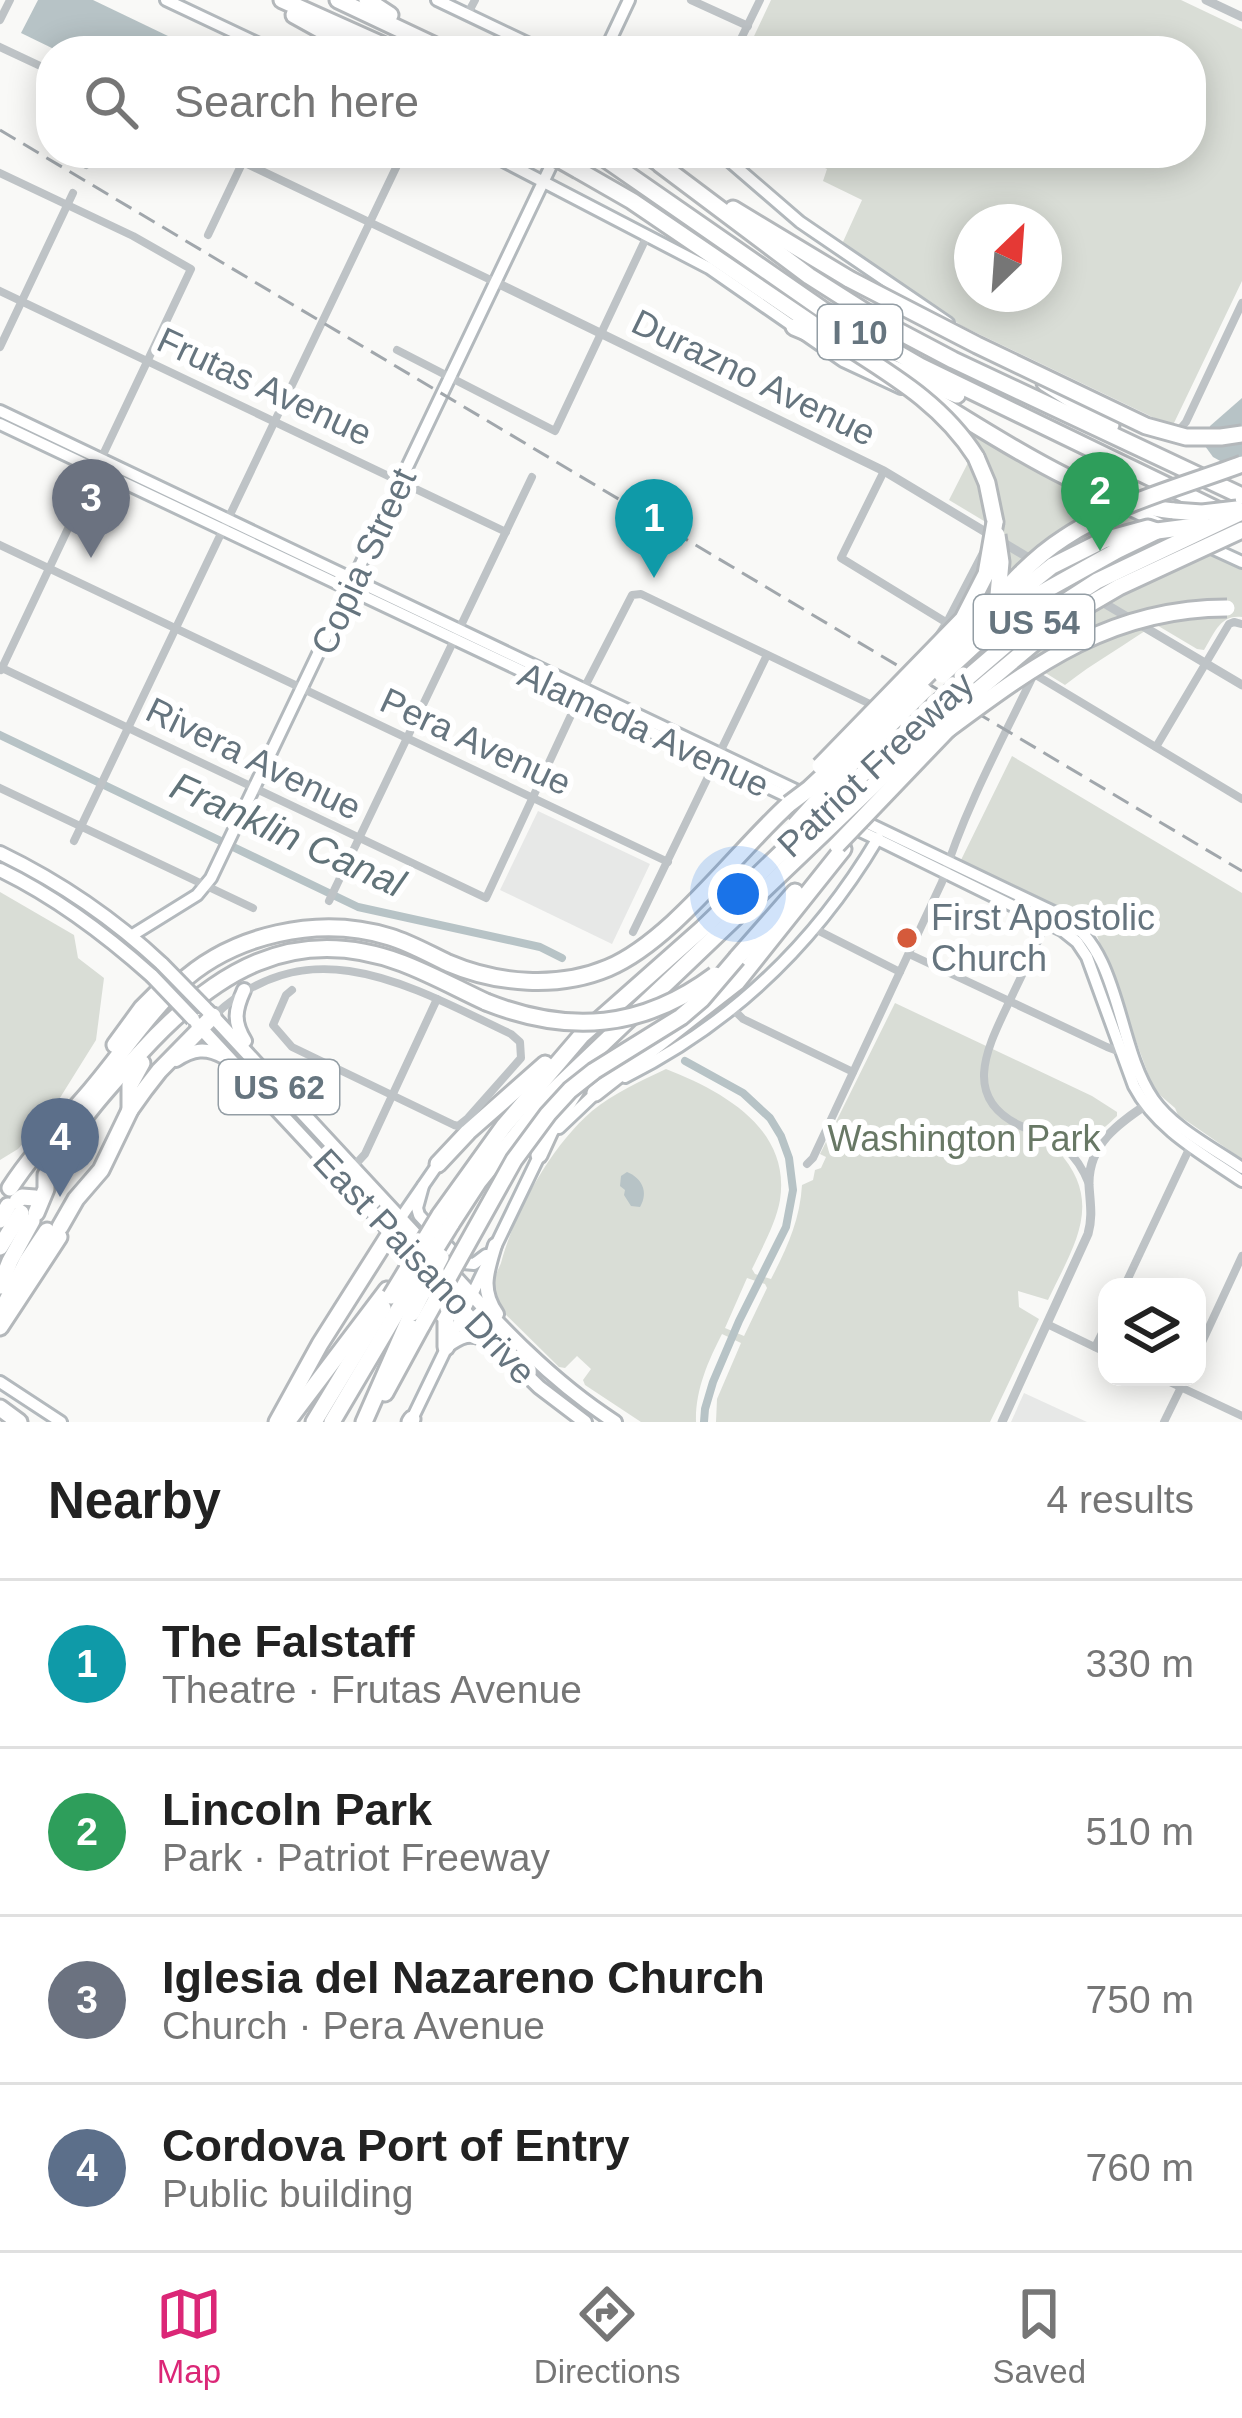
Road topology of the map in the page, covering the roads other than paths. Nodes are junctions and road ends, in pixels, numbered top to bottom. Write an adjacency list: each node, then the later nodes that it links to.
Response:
1 (10, 0): 16 (street)
2 (166, 0): 18 (main road)
3 (272, 0): 19 (highway)
4 (282, 0): 20 (highway)
5 (338, 0): 21 (highway)
6 (367, 0): 22 (highway)
7 (437, 0): 14 (main road)
8 (475, 0): 14 (street)
9 (629, 0): 24 (main road)
10 (691, 0): 17 (street)
11 (760, 0): 17 (street)
12 (1206, 0): 13 (street)
13 (1223, 4): 15 (street)
14 (467, 15): 23 (main road)
15 (1242, 17)
16 (0, 20)
17 (748, 26): 25 (street)
18 (242, 36)
19 (333, 36)
20 (362, 36)
21 (416, 36)
22 (424, 36)
23 (512, 36)
24 (612, 36)
25 (743, 36)
26 (0, 46): 27 (street)
27 (36, 64)
28 (240, 168): 44 (street)
29 (264, 168): 42 (street, Durazno Avenue)
30 (396, 168): 42 (street)
31 (518, 168): 39 (main road)
32 (550, 168): 39 (main road, Copia Street)
33 (574, 168): 56 (highway, bridge)
34 (619, 168): 62 (highway, I 10)
35 (665, 168): 61 (highway, I 10)
36 (667, 168): 60 (highway, bridge)
37 (737, 168): 51 (main road)
38 (0, 173): 41 (street)
39 (544, 181): 43 (main road); 45 (main road, Copia Street)
40 (73, 193): 41 (street)
41 (67, 205): 47 (street); 54 (street)
42 (369, 222): 45 (street, Durazno Avenue); 58 (street)
43 (648, 235): 49 (main road); 50 (street)
44 (208, 236)
45 (495, 282): 50 (street, Durazno Avenue); 55 (main road, Copia Street)
46 (0, 291): 47 (street, Frutas Avenue)
47 (22, 301): 52 (street); 54 (street, Frutas Avenue)
48 (1242, 303): 51 (street)
49 (794, 328): 62 (highway); 75 (main road)
50 (602, 333): 55 (street); 65 (street, Durazno Avenue)
51 (988, 345): 61 (highway)
52 (0, 347)
53 (397, 350): 55 (street)
54 (148, 361): 58 (street, Frutas Avenue); 63 (street)
55 (449, 379): 67 (main road, Copia Street)
56 (913, 388): 68 (highway, bridge); 71 (highway, bridge)
57 (0, 411): 63 (main road, Alameda Avenue)
58 (274, 421): 67 (street, Frutas Avenue); 69 (street)
59 (0, 424): 63 (main road, Alameda Avenue)
60 (1242, 434)
61 (1156, 452): 68 (highway)
62 (1110, 458): 70 (highway, I 10)
63 (99, 464): 69 (main road, Alameda Avenue); 76 (street)
64 (1242, 464): 84 (highway, bridge)
65 (884, 471): 71 (street, Durazno Avenue); 79 (street)
66 (532, 477): 73 (street)
67 (400, 481): 73 (street, Frutas Avenue); 77 (main road, Copia Street)
68 (1242, 501): 94 (highway, Patriot Freeway / US 54, bridge)
69 (225, 524): 77 (main road, Alameda Avenue); 80 (street)
70 (1242, 525): 72 (highway, bridge); 86 (highway, Patriot Freeway / US 54, bridge)
71 (993, 529): 79 (street); 85 (street, Durazno Avenue); 94 (highway, bridge); 104 (highway, bridge)
72 (1157, 531): 84 (highway, bridge); 106 (highway, bridge)
73 (506, 532): 81 (street)
74 (0, 545): 76 (street, Pera Avenue)
75 (1242, 562)
76 (50, 568): 80 (street, Pera Avenue); 87 (street)
77 (351, 584): 81 (main road, Alameda Avenue); 90 (main road, Copia Street)
78 (1240, 618): 85 (street); 91 (highway, bridge)
79 (947, 622): 82 (street); 88 (street)
80 (176, 628): 90 (street, Pera Avenue); 95 (street)
81 (456, 634): 92 (main road, Alameda Avenue); 97 (street)
82 (935, 640)
83 (767, 655): 92 (street); 93 (street); 99 (street)
84 (944, 659): 104 (highway, bridge)
85 (1205, 663): 89 (street, Durazno Avenue); 98 (street)
86 (1007, 664): 96 (highway, bridge); 106 (highway, Patriot Freeway / US 54, bridge)
87 (1, 668): 95 (street, Rivera Avenue)
88 (1034, 674): 98 (street); 113 (street)
89 (1242, 685)
90 (302, 688): 97 (street, Pera Avenue); 101 (main road, Copia Street)
91 (1002, 689): 96 (highway, bridge); 110 (highway, bridge)
92 (581, 694): 99 (main road, Alameda Avenue); 102 (street)
93 (870, 704)
94 (916, 722): 106 (highway, Patriot Freeway / US 54, bridge)
95 (129, 728): 101 (street, Rivera Avenue); 105 (street)
96 (947, 730): 110 (highway, bridge)
97 (408, 738): 102 (street, Pera Avenue); 108 (street)
98 (1156, 747): 103 (street)
99 (718, 759): 107 (main road, Alameda Avenue); 112 (street)
100 (0, 788): 105 (street)
101 (255, 788): 108 (street, Rivera Avenue); 115 (main road, Copia Street)
102 (533, 798): 108 (street, Rivera Avenue); 112 (street, Pera Avenue)
103 (1242, 799)
104 (789, 804): 158 (highway)
105 (81, 827): 109 (street); 115 (street)
106 (803, 834): 128 (highway, Patriot Freeway / US 54); 134 (highway, Patriot Freeway)
107 (879, 834): 113 (main road, Alameda Avenue); 120 (main road)
108 (360, 838): 116 (street)
109 (74, 841)
110 (840, 847): 124 (highway); 140 (highway)
111 (0, 853): 122 (main road, East Paisano Drive / US 62)
112 (668, 862): 121 (street)
113 (946, 868): 118 (main road, Alameda Avenue); 123 (street); 135 (main road, Alameda Avenue)
114 (0, 870): 119 (main road, East Paisano Drive / US 62)
115 (207, 886): 117 (street); 122 (main road)
116 (329, 901)
117 (253, 908)
118 (1047, 922): 130 (street); 135 (main road, Alameda Avenue)
119 (93, 926): 122 (main road); 132 (main road, East Paisano Drive / US 62, bridge)
120 (815, 929): 125 (street); 131 (main road)
121 (633, 932)
122 (131, 936): 132 (main road, East Paisano Drive / US 62, bridge)
123 (909, 954): 125 (street); 130 (street)
124 (737, 958): 133 (highway, bridge); 170 (highway, bridge)
125 (900, 972): 138 (street)
126 (292, 989): 141 (street)
127 (244, 990): 129 (street); 132 (street); 136 (main road)
128 (651, 998): 149 (highway); 159 (highway, Patriot Freeway / US 54)
129 (437, 999): 141 (street); 141 (street)
130 (1010, 1001): 135 (street); 147 (street)
131 (733, 1009): 138 (street); 140 (main road)
132 (203, 1018): 136 (main road, East Paisano Drive / US 62); 137 (main road, East Paisano Drive / US 62); 139 (highway)
133 (169, 1024): 143 (highway); 158 (highway)
134 (581, 1036): 150 (highway); 159 (highway, Patriot Freeway)
135 (1125, 1048): 142 (main road, Alameda Avenue)
136 (248, 1054): 145 (main road, East Paisano Drive / US 62)
137 (230, 1060): 139 (main road); 144 (main road, East Paisano Drive / US 62)
138 (853, 1072): 151 (street)
139 (152, 1080): 143 (highway)
140 (595, 1093): 149 (main road)
141 (391, 1096): 152 (street)
142 (1150, 1103): 146 (street); 148 (main road, Alameda Avenue); 153 (main road, Alameda Avenue)
143 (130, 1110): 158 (highway)
144 (287, 1119): 145 (main road); 157 (main road, East Paisano Drive / US 62)
145 (321, 1132): 152 (main road, East Paisano Drive / US 62)
146 (1107, 1134): 147 (street); 155 (street)
147 (1058, 1141): 155 (street)
148 (1191, 1145): 154 (main road, Alameda Avenue); 167 (street)
149 (539, 1155): 163 (main road)
150 (438, 1164): 156 (main road)
151 (807, 1165)
152 (352, 1167): 160 (main road, East Paisano Drive / US 62)
153 (1242, 1168)
154 (1242, 1181)
155 (1089, 1185): 173 (street)
156 (423, 1186): 160 (main road); 163 (main road)
157 (366, 1207): 160 (main road, East Paisano Drive / US 62); 166 (main road)
158 (30, 1209): 161 (highway); 162 (highway); 165 (highway); 168 (highway); 172 (highway); 172 (highway)
159 (448, 1224): 170 (highway, bridge); 170 (highway, Patriot Freeway, bridge)
160 (396, 1225): 166 (highway); 169 (main road, East Paisano Drive / US 62); 171 (main road, East Paisano Drive / US 62)
161 (0, 1230)
162 (0, 1244)
163 (495, 1245): 169 (main road); 175 (main road)
164 (1242, 1256): 174 (street)
165 (0, 1259)
166 (368, 1269): 178 (highway); 192 (highway)
167 (1128, 1278)
168 (0, 1282)
169 (471, 1294): 171 (main road); 175 (main road, East Paisano Drive / US 62)
170 (403, 1306): 193 (highway); 194 (highway); 195 (highway); 196 (highway)
171 (464, 1310): 177 (main road, East Paisano Drive / US 62); 178 (main road)
172 (2, 1315)
173 (1047, 1324): 179 (street); 199 (street)
174 (1206, 1334)
175 (511, 1336): 183 (main road, East Paisano Drive / US 62)
176 (1098, 1341): 179 (street)
177 (497, 1346): 178 (main road); 185 (main road, East Paisano Drive / US 62)
178 (446, 1347): 188 (main road)
179 (1095, 1347): 180 (street)
180 (1098, 1348)
181 (0, 1382): 191 (main road)
182 (1177, 1386): 184 (street)
183 (566, 1387): 185 (main road); 198 (main road, East Paisano Drive / US 62)
184 (1181, 1388): 187 (street); 200 (street)
185 (555, 1400): 197 (main road, East Paisano Drive / US 62)
186 (0, 1411): 189 (highway); 190 (highway)
187 (1242, 1416)
188 (411, 1421)
189 (9, 1422)
190 (19, 1422)
191 (61, 1422)
192 (278, 1422)
193 (287, 1422)
194 (314, 1422)
195 (332, 1422)
196 (366, 1422)
197 (585, 1422)
198 (615, 1422)
199 (1002, 1422)
200 (1164, 1422)

